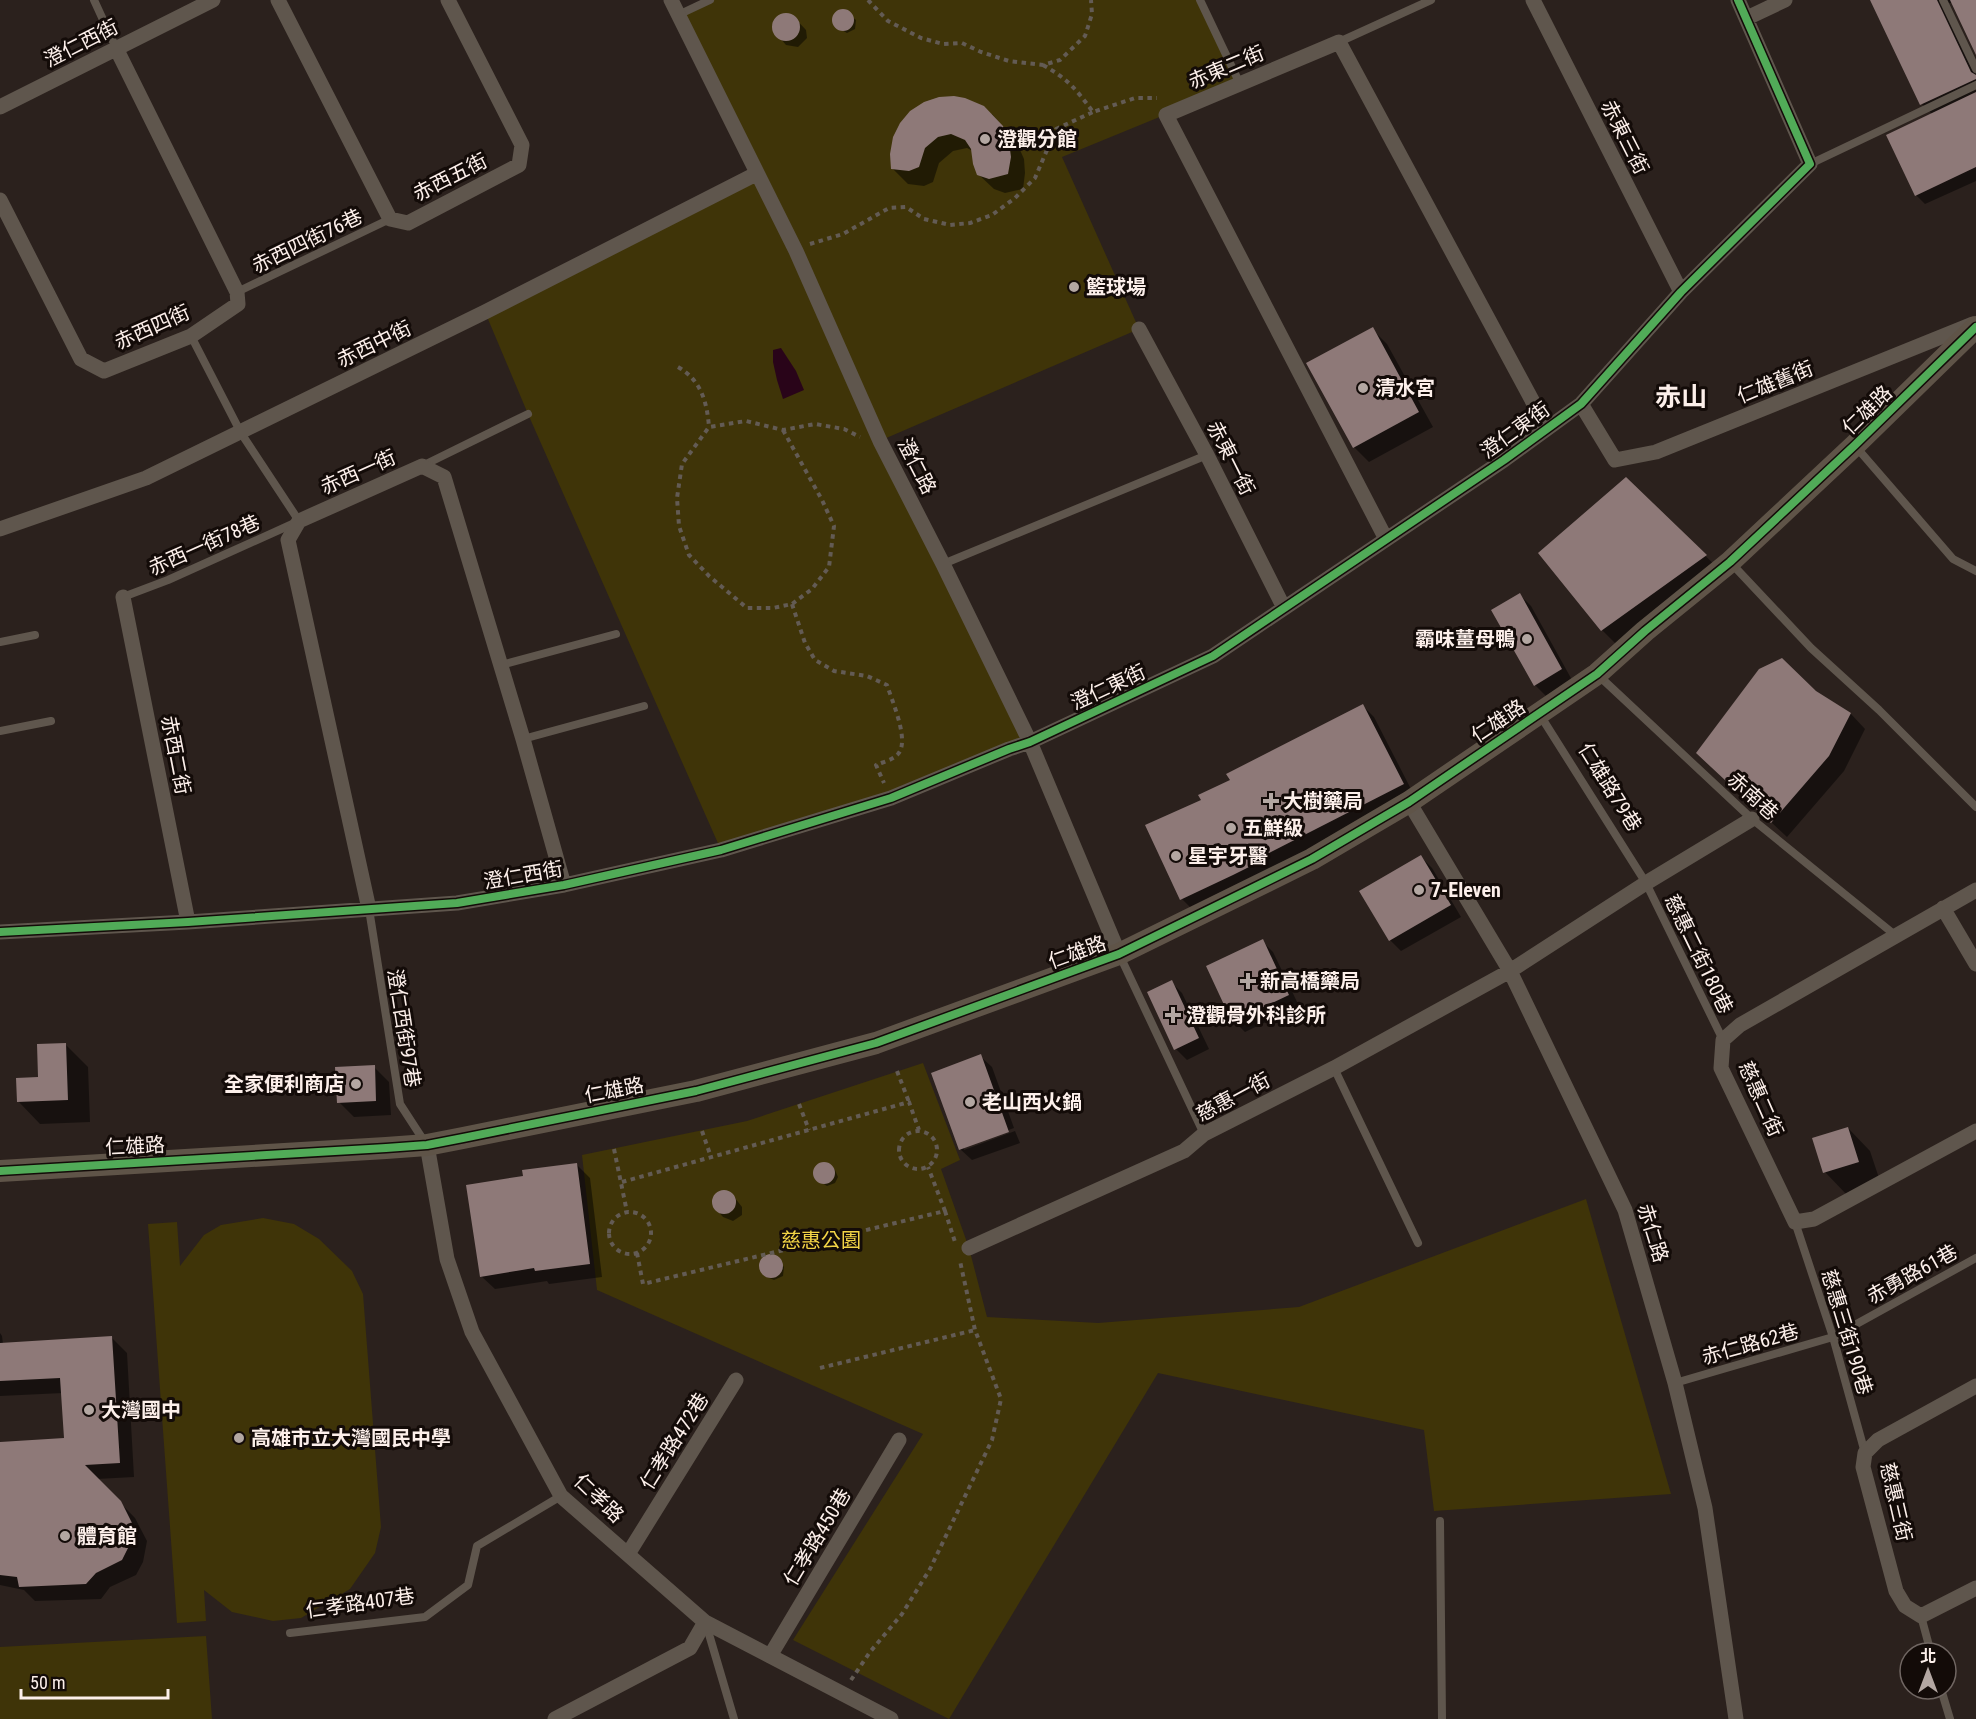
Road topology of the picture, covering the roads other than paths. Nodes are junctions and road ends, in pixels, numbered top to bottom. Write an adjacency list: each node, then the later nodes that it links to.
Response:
1 (94, 0): 16 (lane)
2 (213, 0): 16 (street, 澄仁西街)
3 (278, 0): 24 (street)
4 (448, 0): 24 (street, 赤西五街)
5 (671, 0): 13 (street, 澄仁路)
6 (710, 0): 13 (lane)
7 (1200, 0): 18 (lane)
8 (1431, 0): 15 (lane)
9 (1533, 0): 26 (street, 赤東三街)
10 (1738, 0): 14 (street)
11 (1785, 0): 14 (street)
12 (1943, 0): 17 (lane)
13 (678, 15): 22 (street, 澄仁路)
14 (1748, 18): 21 (street)
15 (1339, 42): 18 (street, 赤東二街); 32 (street)
16 (116, 48): 20 (street, 澄仁西街); 25 (street)
17 (1976, 69)
18 (1240, 84): 39 (street, 赤東二街)
19 (1976, 85): 21 (lane)
20 (0, 107)
21 (1810, 164): 26 (street, 澄仁東街)
22 (756, 174): 33 (street, 赤西中街); 41 (street, 澄仁路)
23 (0, 200): 29 (street, 赤西四街)
24 (390, 219): 25 (lane, 赤西四街76巷)
25 (237, 292): 29 (street, 赤西四街)
26 (1681, 292): 30 (street, 澄仁東街)
27 (1976, 325): 30 (street, 仁雄舊街); 34 (street, 仁雄路)
28 (1139, 329): 35 (street, 赤東一街)
29 (191, 336): 33 (lane)
30 (1581, 404): 32 (street, 澄仁東街)
31 (528, 414): 36 (lane)
32 (1547, 428): 39 (street, 澄仁東街)
33 (241, 433): 37 (lane); 38 (street, 赤西中街)
34 (1855, 445): 40 (street, 仁雄路); 42 (lane)
35 (1207, 455): 41 (lane); 44 (street, 赤東一街)
36 (422, 466): 37 (street, 赤西一街); 48 (street, 赤西一街)
37 (299, 521): 43 (lane, 赤西一街78巷); 63 (street)
38 (0, 529)
39 (1386, 539): 44 (street, 澄仁東街)
40 (1730, 562): 49 (street, 仁雄路); 57 (lane)
41 (944, 564): 55 (street, 澄仁路)
42 (1976, 571)
43 (123, 597): 64 (street, 赤西二街)
44 (1284, 608): 55 (street, 澄仁東街)
45 (616, 634): 48 (lane)
46 (35, 635): 47 (lane)
47 (0, 642)
48 (501, 665): 54 (street, 赤西一街)
49 (1596, 674): 51 (street, 仁雄路); 58 (lane, 赤南巷)
50 (644, 706): 54 (lane)
51 (1539, 714): 56 (street, 仁雄路); 59 (lane, 仁雄路79巷)
52 (51, 721): 53 (lane)
53 (0, 731)
54 (523, 739): 60 (street, 赤西一街)
55 (1030, 742): 60 (street, 澄仁西街); 67 (street, 澄仁路)
56 (1409, 802): 67 (street, 仁雄路); 69 (street, 赤仁路)
57 (1976, 807)
58 (1752, 819): 59 (street); 66 (lane, 赤南巷)
59 (1646, 883): 69 (street); 70 (lane, 慈惠二街180巷)
60 (564, 885): 63 (street, 澄仁西街)
61 (1976, 890): 62 (street)
62 (1943, 908): 66 (street); 68 (street)
63 (369, 909): 64 (street, 澄仁西街); 74 (lane, 澄仁西街97巷)
64 (188, 922): 65 (street, 澄仁西街)
65 (0, 932)
66 (1895, 935): 70 (street)
67 (1119, 954): 73 (lane); 74 (street, 仁雄路)
68 (1976, 964)
69 (1510, 971): 71 (street, 慈惠一街); 82 (street, 赤仁路)
70 (1723, 1040): 76 (street, 慈惠二街)
71 (1334, 1068): 73 (street, 慈惠一街); 77 (lane)
72 (1976, 1131): 76 (street)
73 (1204, 1134): 78 (street, 慈惠一街)
74 (427, 1145): 75 (street, 仁雄路); 86 (street, 仁孝路)
75 (0, 1171)
76 (1795, 1222): 80 (lane, 慈惠三街190巷)
77 (1418, 1244)
78 (969, 1248)
79 (1976, 1258): 80 (lane, 赤勇路61巷)
80 (1833, 1337): 82 (lane, 赤仁路62巷); 85 (lane, 慈惠三街190巷)
81 (736, 1380): 88 (street, 仁孝路472巷)
82 (1676, 1383): 100 (street, 赤仁路)
83 (1976, 1386): 85 (street, 慈惠三街)
84 (899, 1440): 94 (street, 仁孝路450巷)
85 (1865, 1453): 90 (street, 慈惠三街)
86 (561, 1496): 88 (street, 仁孝路); 92 (lane, 仁孝路407巷)
87 (1440, 1521): 99 (lane)
88 (628, 1554): 91 (street, 仁孝路)
89 (1976, 1588): 90 (street)
90 (1921, 1616): 93 (lane)
91 (705, 1622): 94 (street, 仁孝路); 96 (street); 97 (lane)
92 (290, 1633)
93 (1928, 1641)
94 (770, 1656): 98 (street, 仁孝路)
95 (1945, 1701): 101 (lane)
96 (555, 1719)
97 (734, 1719)
98 (891, 1719)
99 (1442, 1719)
100 (1736, 1719)
101 (1950, 1719)

